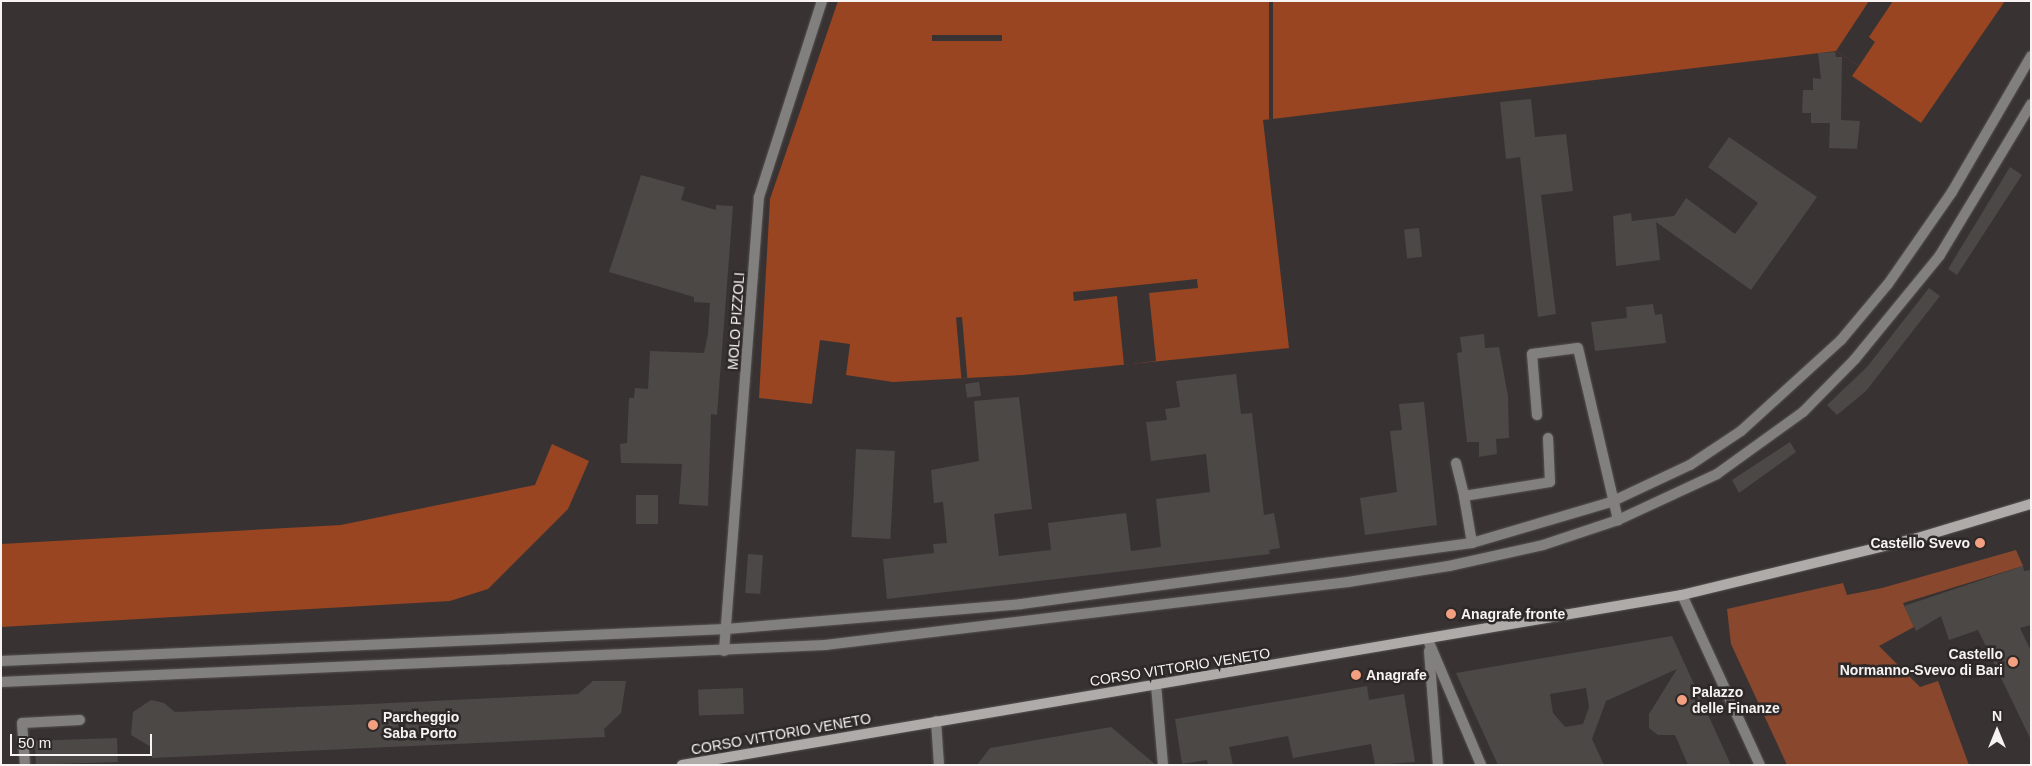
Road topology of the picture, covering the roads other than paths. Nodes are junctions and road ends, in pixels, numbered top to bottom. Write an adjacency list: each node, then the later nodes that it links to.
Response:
1 (822, 1): 13 (street, MOLO PIZZOLI)
2 (2031, 56): 8 (street)
3 (2031, 104): 10 (street)
4 (1537, 415): 8 (street)
5 (1548, 438): 7 (street)
6 (1456, 463): 7 (street)
7 (1464, 496): 11 (street)
8 (1611, 502): 10 (street); 11 (street)
9 (2031, 504): 12 (main road, CORSO VITTORIO VENETO)
10 (1618, 520): 15 (street)
11 (1472, 543): 13 (street)
12 (1682, 595): 14 (main road, CORSO VITTORIO VENETO); 27 (street)
13 (726, 629): 15 (street, MOLO PIZZOLI); 16 (street)
14 (1428, 640): 18 (main road, CORSO VITTORIO VENETO); 25 (street); 26 (street)
15 (724, 652): 17 (street)
16 (1, 661)
17 (1, 682)
18 (1156, 685): 20 (main road, CORSO VITTORIO VENETO); 24 (street)
19 (80, 720): 21 (street)
20 (936, 721): 22 (main road, CORSO VITTORIO VENETO); 23 (street)
21 (25, 765)
22 (682, 765)
23 (939, 765)
24 (1163, 765)
25 (1438, 765)
26 (1481, 765)
27 (1760, 765)

